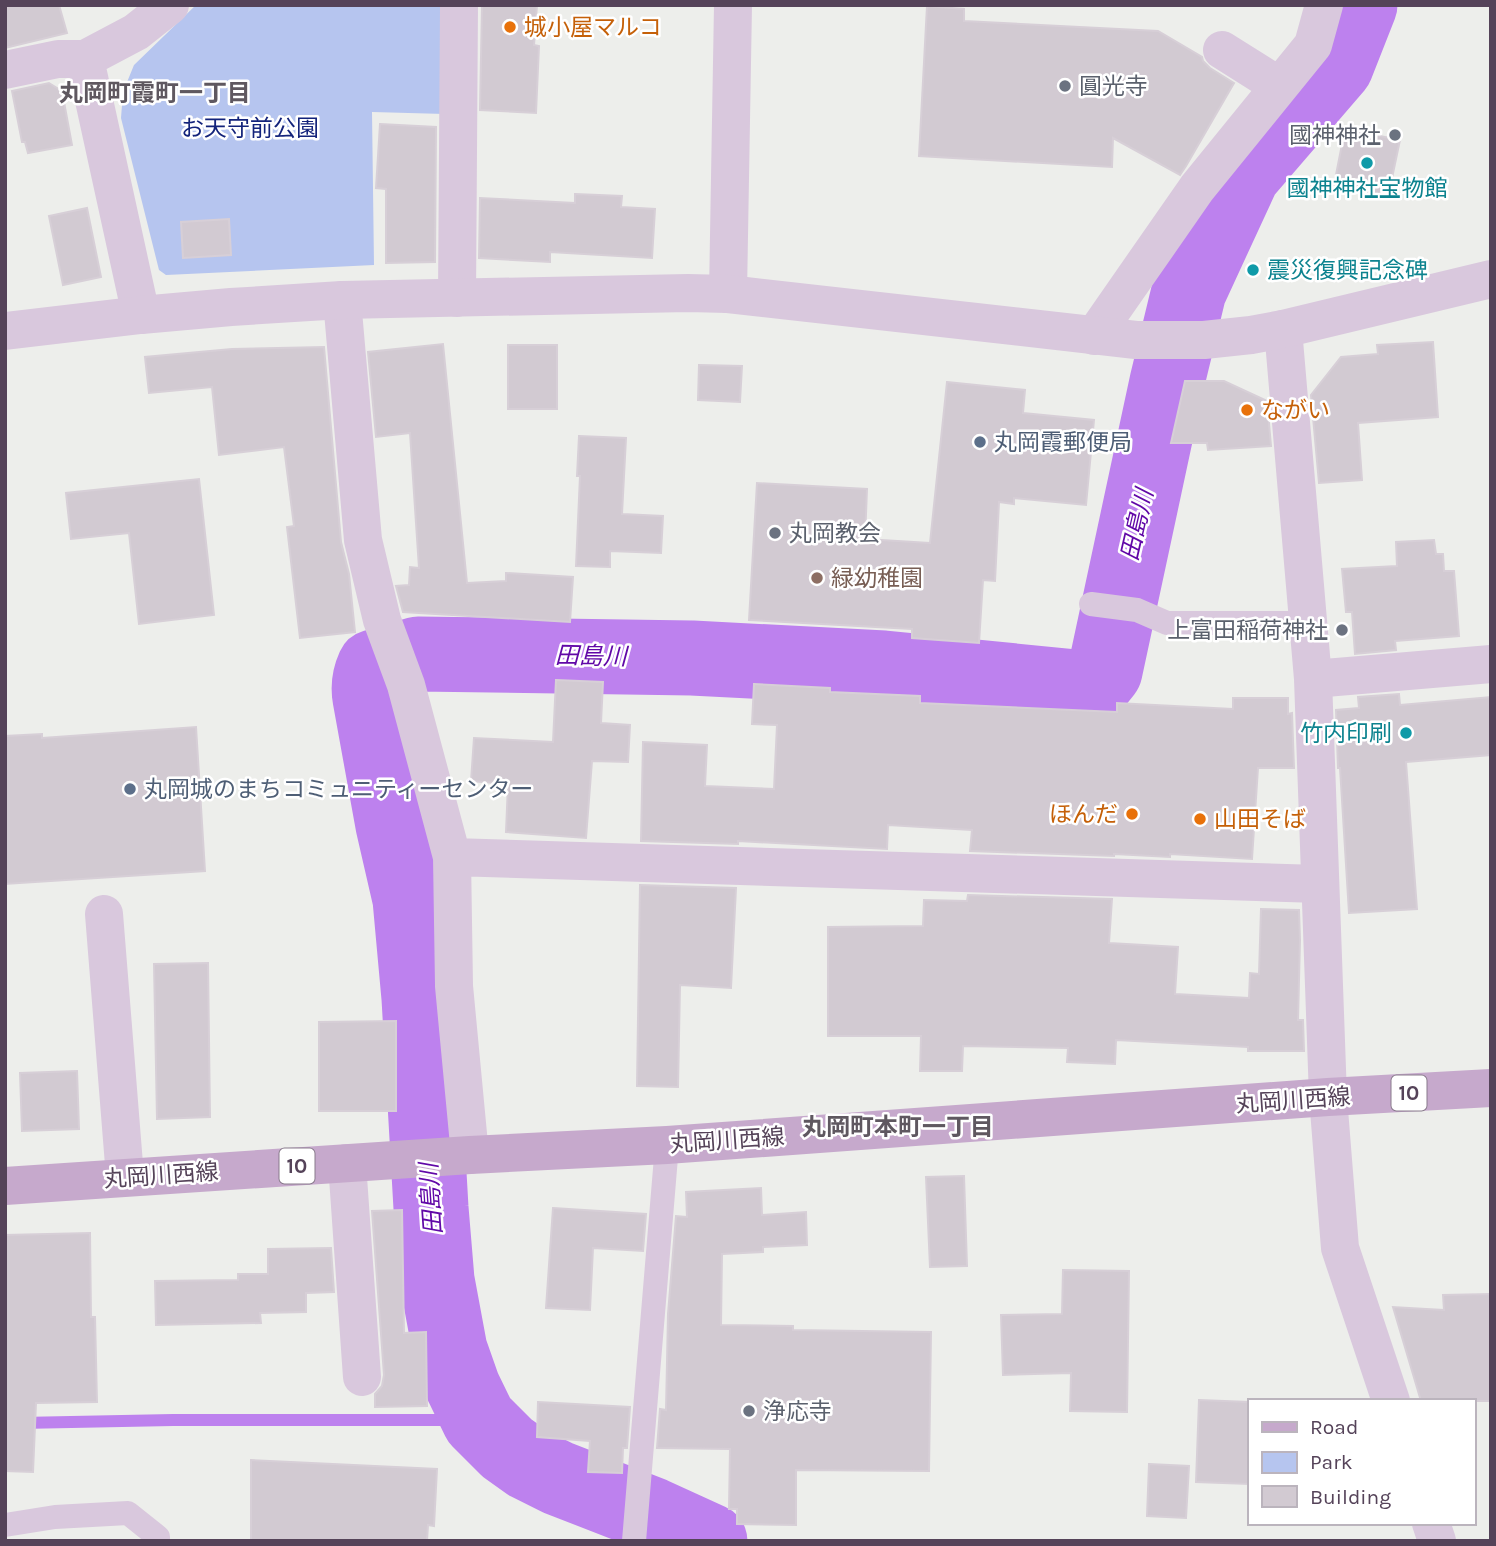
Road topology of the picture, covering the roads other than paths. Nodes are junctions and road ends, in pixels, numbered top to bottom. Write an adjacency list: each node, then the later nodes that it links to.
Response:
1 (170, 5): 6 (street)
2 (459, 5): 11 (street)
3 (733, 5): 10 (street)
4 (1324, 5): 8 (street)
5 (1222, 50): 8 (street)
6 (85, 59): 7 (street); 13 (street)
7 (5, 70)
8 (1279, 86): 16 (street)
9 (1491, 279): 14 (street)
10 (728, 294): 11 (street); 16 (street)
11 (457, 298): 12 (street)
12 (342, 300): 13 (street); 21 (street)
13 (141, 315): 15 (street)
14 (1283, 329): 16 (street); 18 (street)
15 (5, 331)
16 (1094, 336)
17 (1091, 604): 18 (lane)
18 (1308, 623): 20 (street)
19 (1491, 664): 20 (street)
20 (1313, 679): 22 (street)
21 (452, 857): 22 (street); 27 (street)
22 (1320, 884): 25 (street)
23 (104, 914): 29 (street)
24 (1491, 1088): 25 (main road, 丸岡川西線 / 10)
25 (1328, 1097): 26 (main road, 丸岡川西線 / 10); 32 (street)
26 (667, 1145): 27 (main road, 丸岡川西線 / 10); 35 (lane)
27 (470, 1155): 28 (main road, 丸岡川西線 / 10)
28 (347, 1163): 29 (main road, 丸岡川西線 / 10); 31 (street)
29 (125, 1177): 30 (main road, 丸岡川西線 / 10)
30 (5, 1186)
31 (362, 1377)
32 (1390, 1399)
33 (5, 1524): 34 (lane)
34 (158, 1541)
35 (634, 1541)

